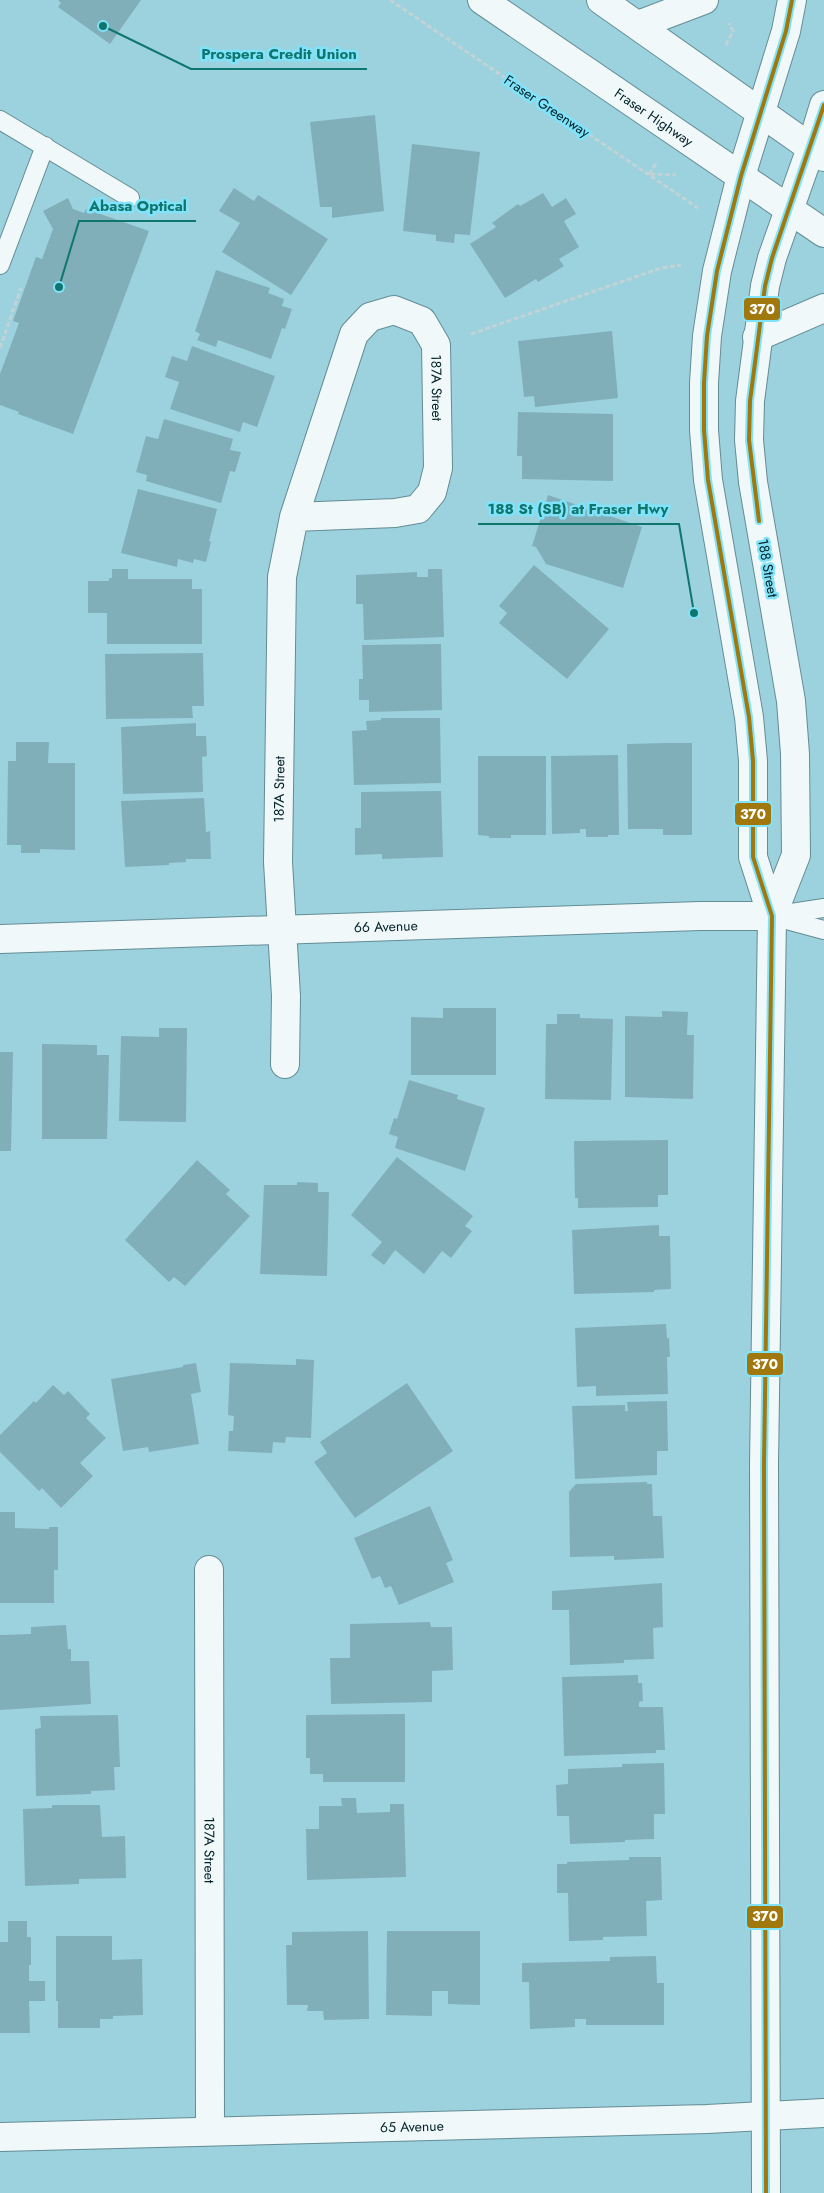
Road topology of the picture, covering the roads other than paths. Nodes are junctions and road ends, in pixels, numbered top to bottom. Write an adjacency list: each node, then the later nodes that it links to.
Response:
1 (482, 0): 11 (street, Fraser Highway)
2 (601, 0): 5 (street)
3 (704, 0): 5 (street)
4 (792, 0): 7 (street, 188 Street)
5 (638, 26): 7 (street)
6 (824, 106): 10 (street, 188 Street)
7 (761, 113): 10 (street); 11 (street, 188 Street)
8 (0, 120): 9 (lane)
9 (45, 146): 12 (lane); 15 (lane)
10 (818, 153): 13 (street, 188 Street)
11 (741, 176): 13 (street, Fraser Highway); 20 (street, 188 Street)
12 (130, 198)
13 (789, 208): 14 (street, Fraser Highway); 17 (street, 188 Street)
14 (824, 233)
15 (0, 266)
16 (824, 308): 17 (street)
17 (757, 337): 20 (street, 188 Street)
18 (294, 517): 18 (street, 187A Street); 21 (street, 187A Street)
19 (824, 908): 20 (lane)
20 (772, 916): 21 (street, 66 Avenue); 22 (lane); 27 (street, 188 Street)
21 (281, 930): 23 (street, 66 Avenue); 24 (street, 187A Street)
22 (824, 930)
23 (0, 940)
24 (285, 1064)
25 (209, 1570): 28 (street, 187A Street)
26 (824, 2112): 27 (street, 65 Avenue)
27 (766, 2116): 28 (street, 65 Avenue); 30 (street, 188 Street)
28 (210, 2130): 29 (street, 65 Avenue)
29 (0, 2136)
30 (766, 2193)

